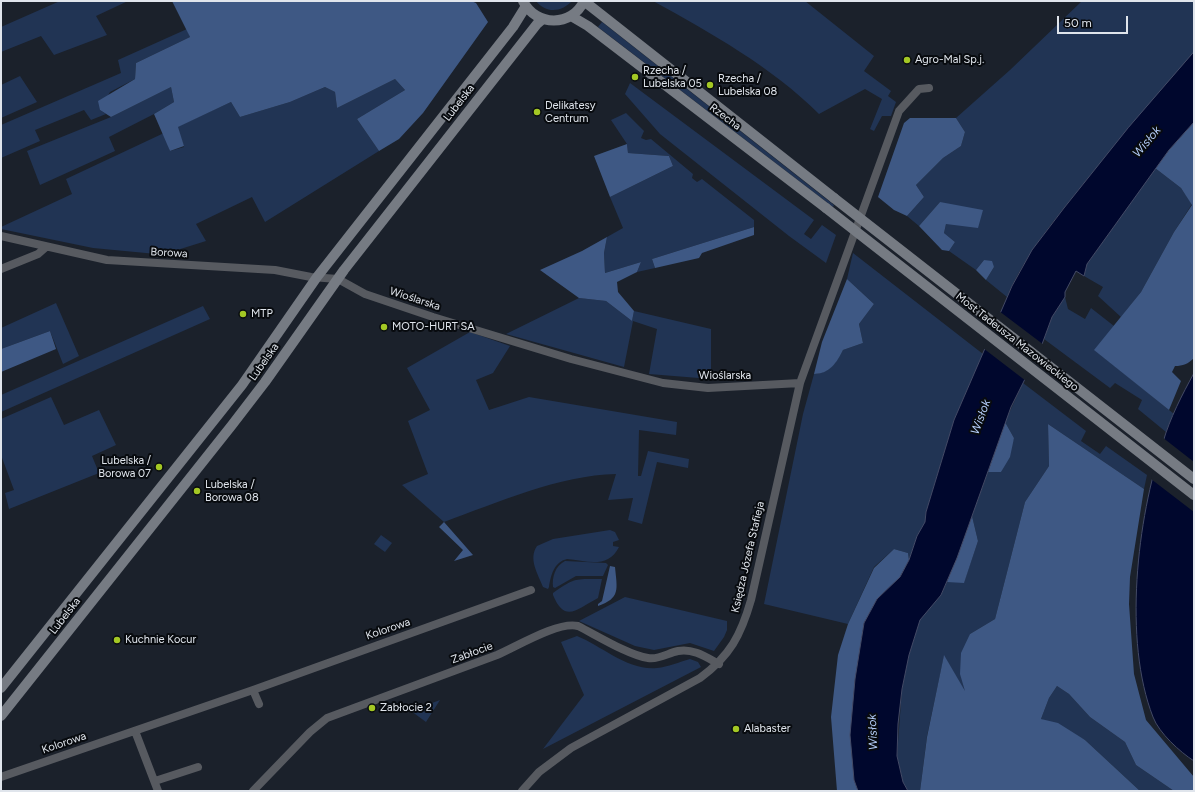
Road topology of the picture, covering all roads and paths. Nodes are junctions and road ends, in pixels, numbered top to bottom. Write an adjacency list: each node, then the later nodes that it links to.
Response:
1 (584, 1): 4 (main road)
2 (587, 1): 7 (main road, Rzecha)
3 (525, 3): 5 (main road); 12 (main road, Lubelska)
4 (571, 16): 5 (main road); 8 (main road, Rzecha)
5 (543, 19): 13 (main road, Lubelska)
6 (928, 88): 14 (street)
7 (834, 198): 15 (main road, Most Tadeusza Mazowieckiego, bridge)
8 (826, 208): 16 (main road, Most Tadeusza Mazowieckiego, bridge)
9 (1, 236): 10 (street, Borowa)
10 (46, 247): 11 (street); 12 (street, Borowa)
11 (1, 269)
12 (317, 278): 13 (street, Borowa); 18 (main road, Lubelska)
13 (338, 279): 14 (street, Wioślarska); 19 (main road, Lubelska)
14 (800, 383): 20 (street, Księdza Józefa Stafieja)
15 (1194, 479)
16 (1194, 495)
17 (531, 590): 22 (street, Kolorowa)
18 (65, 608): 19 (main road); 21 (main road, Lubelska)
19 (77, 620): 24 (main road, Lubelska)
20 (719, 664): 30 (street, Zabłocie); 31 (street, Księdza Józefa Stafieja)
21 (1, 688)
22 (253, 690): 23 (street); 25 (street, Kolorowa)
23 (259, 704)
24 (1, 716)
25 (135, 730): 27 (street, Kolorowa); 28 (street)
26 (198, 767): 28 (street)
27 (1, 777)
28 (155, 781): 29 (street)
29 (158, 791)
30 (253, 791)
31 (522, 791)

